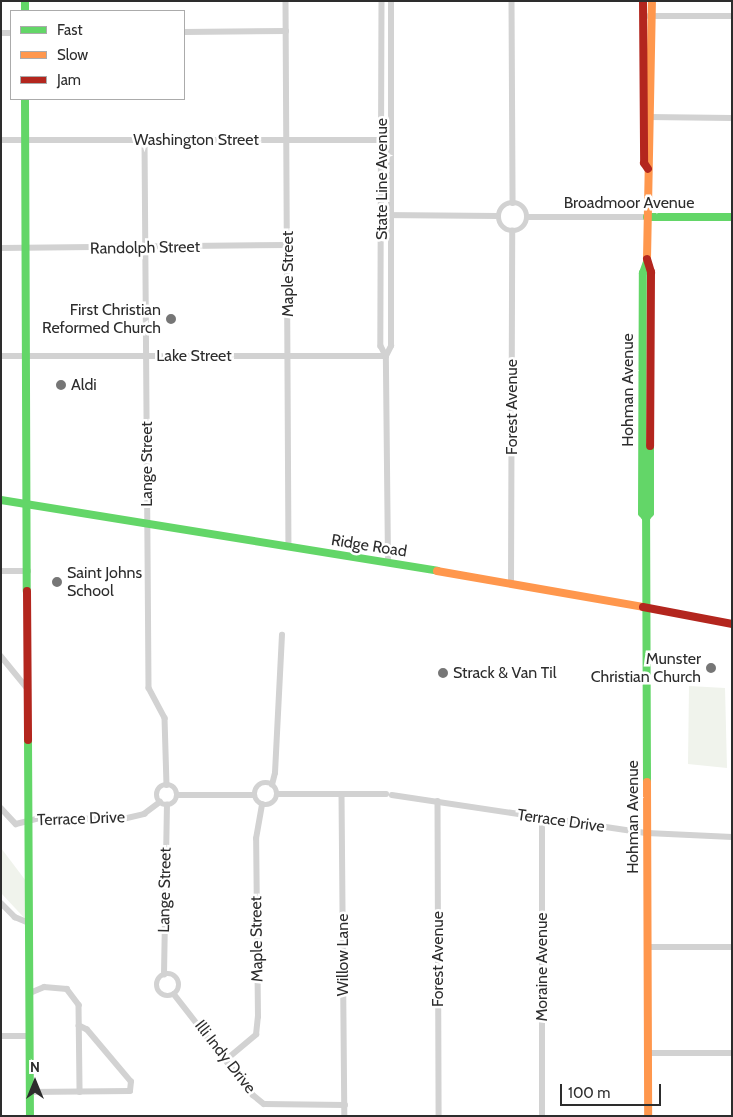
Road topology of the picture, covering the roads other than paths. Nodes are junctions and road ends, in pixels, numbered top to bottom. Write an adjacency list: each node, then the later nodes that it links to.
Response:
1 (286, 1): 10 (street, Maple Street)
2 (382, 1): 19 (street, State Line Avenue)
3 (391, 1): 20 (street, State Line Avenue)
4 (512, 1): 21 (street)
5 (643, 1): 7 (street, Hohman Avenue)
6 (652, 1): 8 (street, Hohman Avenue)
7 (643, 16): 8 (street); 13 (street, Hohman Avenue)
8 (652, 16): 9 (street); 13 (street, Hohman Avenue)
9 (732, 16)
10 (286, 31): 11 (street); 18 (street, Maple Street)
11 (185, 32)
12 (25, 100): 16 (street)
13 (648, 117): 14 (street); 26 (street, Hohman Avenue)
14 (732, 118)
15 (1, 140): 16 (street, Washington Street)
16 (26, 140): 17 (street, Washington Street); 31 (street)
17 (145, 140): 18 (street, Washington Street); 32 (street, Lange Street)
18 (286, 140): 19 (street, Washington Street); 29 (street, Maple Street)
19 (382, 140): 20 (street, Washington Street); 22 (street, State Line Avenue)
20 (391, 140): 23 (street, State Line Avenue)
21 (513, 203): 24 (street); 25 (street)
22 (382, 215): 23 (street); 37 (street, State Line Avenue)
23 (391, 215): 24 (street); 37 (street, State Line Avenue)
24 (498, 216): 28 (street)
25 (527, 217): 26 (street, Broadmoor Avenue); 28 (street)
26 (647, 217): 27 (street, Broadmoor Avenue); 46 (street, Hohman Avenue)
27 (732, 217)
28 (512, 232): 45 (street, Forest Avenue)
29 (288, 245): 32 (street, Randolph Street); 33 (street, Maple Street)
30 (1, 248): 31 (street, Randolph Street)
31 (26, 248): 32 (street, Randolph Street); 35 (street)
32 (146, 248): 36 (street, Lange Street)
33 (288, 355): 36 (street, Lake Street); 37 (street, Lake Street); 41 (street, Maple Street)
34 (1, 356): 35 (street, Lake Street)
35 (27, 356): 36 (street, Lake Street); 39 (street)
36 (147, 356): 40 (street, Lange Street)
37 (386, 356): 42 (street, State Line Avenue)
38 (1, 500): 39 (street, Ridge Road)
39 (28, 504): 40 (street, Ridge Road); 44 (street)
40 (148, 524): 41 (street, Ridge Road); 51 (street, Lange Street)
41 (289, 547): 42 (street, Ridge Road)
42 (388, 562): 45 (street, Ridge Road)
43 (1, 571): 44 (street)
44 (28, 571): 50 (street)
45 (511, 583): 46 (street, Ridge Road)
46 (646, 608): 47 (street, Ridge Road); 64 (street, Hohman Avenue)
47 (732, 624)
48 (282, 635): 52 (street)
49 (1, 656): 50 (street)
50 (28, 689): 63 (street)
51 (167, 784): 56 (street); 58 (street)
52 (272, 785): 53 (street); 54 (street)
53 (254, 794): 56 (street); 60 (street)
54 (277, 794): 55 (street, Terrace Drive); 60 (street)
55 (342, 794): 57 (street, Terrace Drive); 83 (street, Willow Lane)
56 (177, 795): 59 (street)
57 (438, 801): 62 (street, Terrace Drive); 86 (street, Forest Avenue)
58 (160, 802): 59 (street); 63 (street, Terrace Drive)
59 (166, 805): 70 (street, Lange Street)
60 (262, 805): 80 (street, Maple Street)
61 (1, 808): 63 (street)
62 (542, 818): 64 (street, Terrace Drive); 87 (street, Moraine Avenue)
63 (28, 821): 67 (street)
64 (647, 833): 65 (street, Terrace Drive); 68 (street, Hohman Avenue)
65 (732, 837)
66 (1, 903): 67 (street)
67 (29, 923): 71 (street)
68 (647, 947): 69 (street); 78 (street, Hohman Avenue)
69 (732, 947)
70 (164, 975): 74 (street); 74 (street)
71 (30, 980): 72 (street); 73 (street)
72 (44, 987): 73 (street); 75 (street)
73 (30, 994): 77 (street)
74 (174, 994): 80 (street, Illi Indy Drive)
75 (79, 1026): 82 (street); 82 (street)
76 (1, 1036): 77 (street)
77 (30, 1036): 81 (street)
78 (648, 1053): 79 (street); 88 (street, Hohman Avenue)
79 (732, 1053)
80 (227, 1060): 83 (street, Illi Indy Drive)
81 (30, 1092): 82 (street); 84 (street)
82 (80, 1092)
83 (344, 1105): 85 (street, Willow Lane)
84 (30, 1116)
85 (344, 1116)
86 (438, 1116)
87 (542, 1116)
88 (648, 1116)

